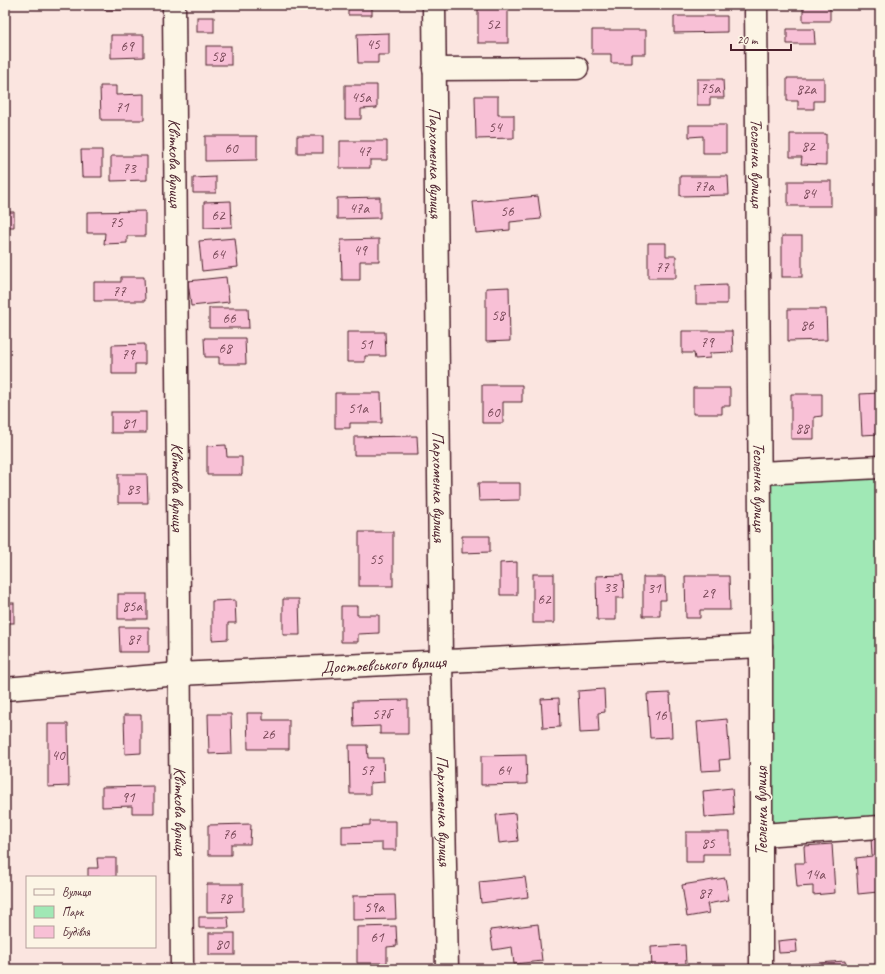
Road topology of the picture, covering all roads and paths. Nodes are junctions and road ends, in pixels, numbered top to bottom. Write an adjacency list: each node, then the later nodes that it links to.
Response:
1 (174, 5): 10 (street, Квіткова вулиця)
2 (434, 5): 5 (street, Пархоменка вулиця)
3 (756, 5): 7 (street, Тесленка вулиця)
4 (577, 68): 5 (street)
5 (434, 69): 9 (street, Пархоменка вулиця)
6 (880, 467): 7 (street)
7 (760, 474): 8 (street, Тесленка вулиця)
8 (761, 646): 9 (street, Достоєвського вулиця); 13 (street, Тесленка вулиця)
9 (441, 662): 10 (street, Достоєвського вулиця); 15 (street, Пархоменка вулиця)
10 (179, 674): 11 (street, Достоєвського вулиця); 14 (street, Квіткова вулиця)
11 (5, 689)
12 (880, 827): 13 (street)
13 (761, 835): 16 (street, Тесленка вулиця)
14 (182, 969)
15 (447, 969)
16 (761, 969)

